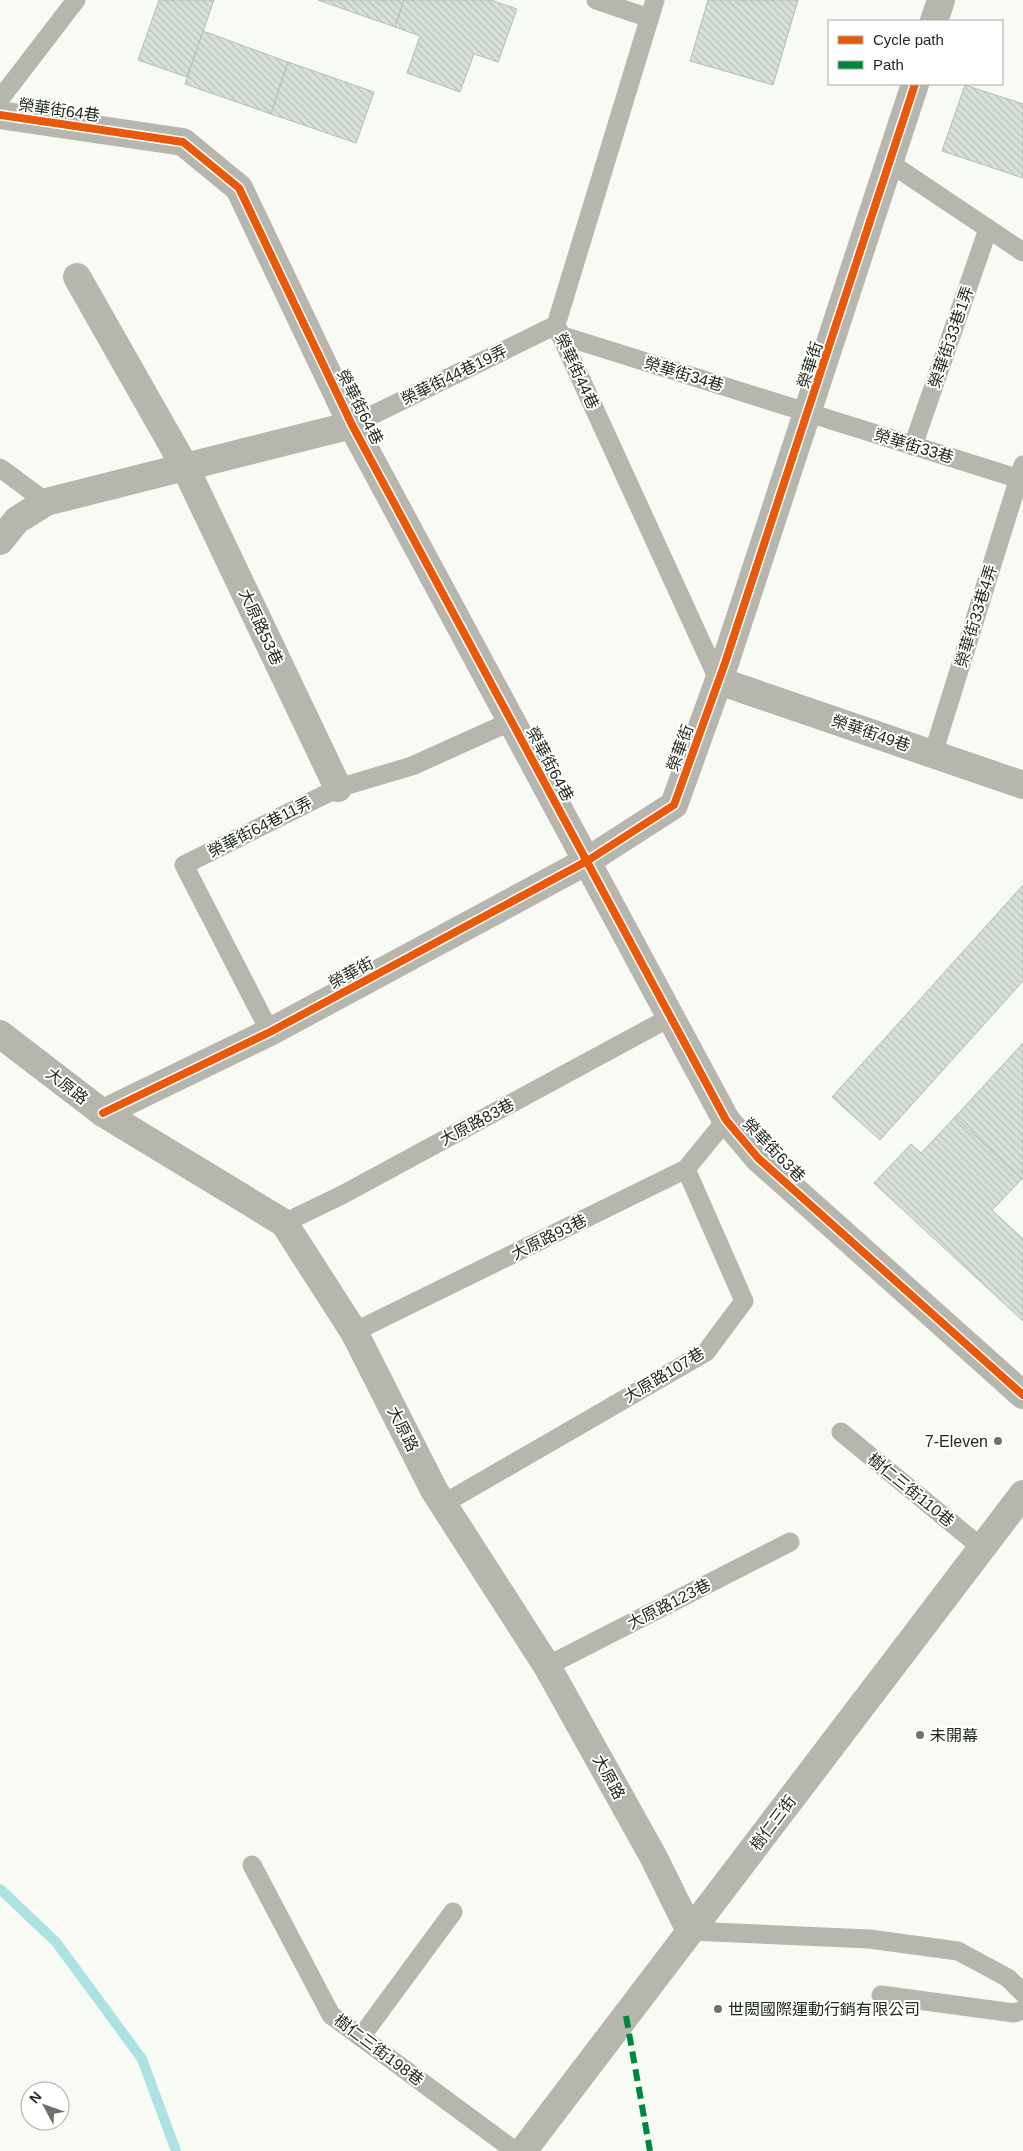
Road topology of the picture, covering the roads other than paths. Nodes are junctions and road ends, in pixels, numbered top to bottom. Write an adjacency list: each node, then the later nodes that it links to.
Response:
1 (76, 0): 8 (lane, 榮華街64巷)
2 (596, 0): 5 (lane)
3 (654, 0): 5 (lane, 榮華街44巷)
4 (941, 0): 6 (street)
5 (649, 18): 14 (lane, 榮華街44巷)
6 (934, 20)
7 (915, 85): 10 (street, 榮華街)
8 (0, 99)
9 (0, 115): 16 (street, 榮華街64巷)
10 (890, 163): 11 (lane); 15 (street, 榮華街)
11 (988, 229): 12 (lane); 17 (lane, 榮華街33巷1弄)
12 (1023, 252)
13 (76, 277): 18 (street, 大原路53巷)
14 (558, 330): 15 (lane, 榮華街34巷); 16 (lane, 榮華街44巷19弄); 23 (lane, 榮華街44巷)
15 (808, 412): 17 (lane, 榮華街33巷); 23 (street, 榮華街)
16 (352, 425): 18 (street); 24 (street, 榮華街64巷)
17 (913, 446): 20 (lane, 榮華街33巷)
18 (185, 467): 21 (street); 27 (street, 大原路53巷)
19 (0, 468): 21 (lane)
20 (1022, 474): 25 (lane, 榮華街33巷4弄)
21 (46, 502): 22 (street)
22 (0, 541)
23 (719, 680): 25 (street, 榮華街49巷); 28 (street, 榮華街)
24 (512, 721): 27 (lane, 榮華街64巷11弄); 28 (street, 榮華街64巷)
25 (933, 754): 26 (street, 榮華街49巷)
26 (1023, 785)
27 (338, 788): 30 (lane, 榮華街64巷11弄)
28 (587, 861): 29 (street, 榮華街63巷); 30 (street, 榮華街)
29 (669, 1018): 33 (street, 榮華街63巷); 35 (lane, 大原路83巷)
30 (270, 1032): 32 (street, 榮華街)
31 (0, 1034): 32 (street, 大原路)
32 (103, 1114): 35 (street, 大原路)
33 (726, 1120): 34 (lane, 大原路93巷); 37 (street, 榮華街63巷)
34 (686, 1169): 36 (lane, 大原路93巷); 39 (lane, 大原路107巷)
35 (284, 1223): 36 (street, 大原路)
36 (354, 1332): 39 (street, 大原路)
37 (1023, 1395)
38 (840, 1432): 42 (lane, 樹仁三街110巷)
39 (443, 1504): 43 (street, 大原路)
40 (1020, 1505): 42 (street, 樹仁三街)
41 (790, 1542): 43 (lane, 大原路123巷)
42 (982, 1548): 46 (street, 樹仁三街)
43 (547, 1666): 46 (street, 大原路)
44 (252, 1865): 50 (lane, 樹仁三街198巷)
45 (452, 1912): 50 (lane)
46 (690, 1931): 47 (lane); 52 (street, 樹仁三街)
47 (1023, 1993)
48 (881, 1995): 49 (lane)
49 (1023, 2010)
50 (361, 2037): 51 (lane, 樹仁三街198巷)
51 (515, 2151)
52 (523, 2151)

